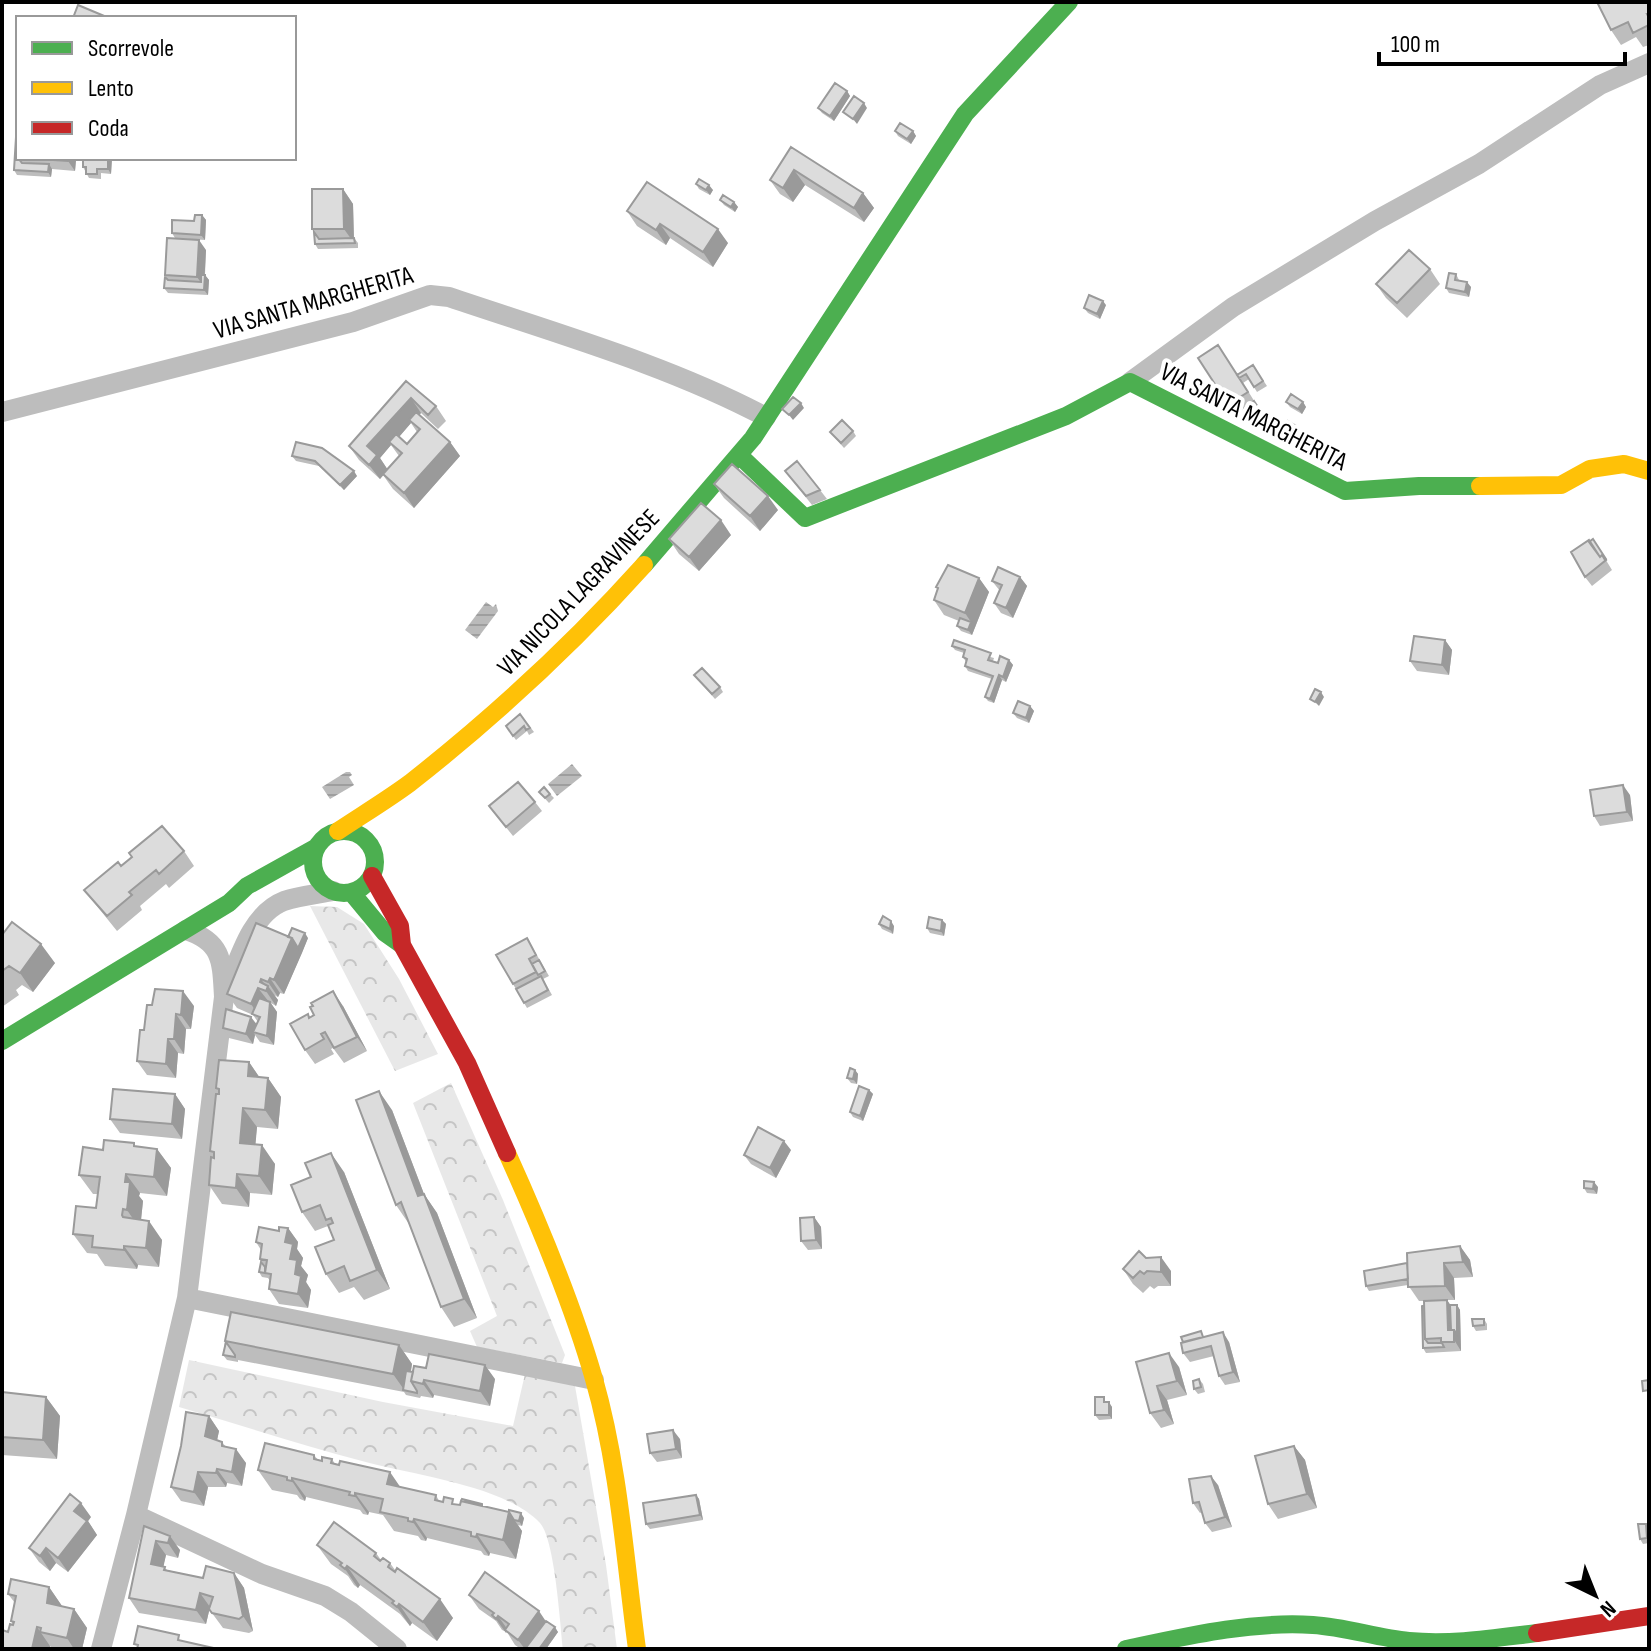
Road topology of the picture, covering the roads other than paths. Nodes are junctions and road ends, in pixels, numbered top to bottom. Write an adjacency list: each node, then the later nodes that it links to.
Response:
1 (1069, 2): 5 (street, VIA NICOLA LAGRAVINESE)
2 (1649, 63): 3 (street)
3 (1130, 382): 6 (street, VIA SANTA MARGHERITA); 7 (street, VIA SANTA MARGHERITA)
4 (2, 412): 5 (street, VIA SANTA MARGHERITA)
5 (766, 417): 6 (street, VIA NICOLA LAGRAVINESE)
6 (740, 456): 8 (street, VIA NICOLA LAGRAVINESE)
7 (1649, 471)
8 (408, 784): 9 (street, VIA NICOLA LAGRAVINESE); 10 (street, VIA NICOLA LAGRAVINESE)
9 (338, 831): 10 (street); 11 (street)
10 (378, 833): 13 (street)
11 (315, 848): 12 (street); 15 (street)
12 (314, 871): 14 (street); 15 (street)
13 (372, 876): 14 (street); 17 (street)
14 (342, 892): 17 (street); 18 (street)
15 (229, 903): 16 (street)
16 (186, 930): 18 (street); 19 (street)
17 (402, 945): 21 (street)
18 (224, 997): 20 (street)
19 (2, 1041)
20 (187, 1298): 21 (street); 22 (street)
21 (594, 1380): 26 (street)
22 (136, 1515): 24 (street); 25 (street)
23 (1649, 1616): 27 (street)
24 (101, 1649)
25 (397, 1649)
26 (637, 1649)
27 (1126, 1649)

